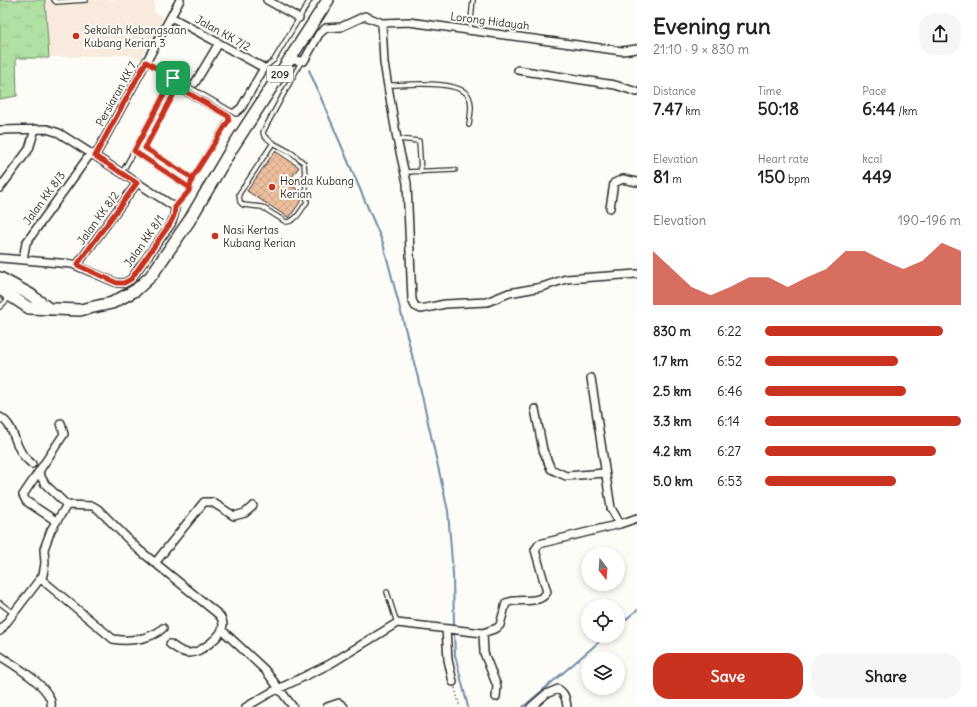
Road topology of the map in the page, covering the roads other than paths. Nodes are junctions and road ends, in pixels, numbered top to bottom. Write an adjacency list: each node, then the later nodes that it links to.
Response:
1 (54, 0): 2 (lane)
2 (86, 0)
3 (180, 0): 8 (street, Persiaran KK 7)
4 (266, 0): 9 (street)
5 (310, 0): 9 (lane)
6 (328, 0): 14 (main road, 209)
7 (472, 0): 11 (lane)
8 (171, 17): 12 (street, Jalan KK 7/2); 15 (street, Persiaran KK 7)
9 (299, 18): 17 (lane)
10 (382, 23): 11 (street, Lorong Hidayah); 16 (street, Lorong Hidayah); 21 (street)
11 (470, 29): 13 (street, Lorong Hidayah)
12 (219, 43): 17 (street, Jalan KK 7/2); 20 (street)
13 (637, 49)
14 (289, 60): 16 (street); 50 (main road, 209)
15 (146, 62): 19 (lane); 30 (street, Persiaran KK 7)
16 (301, 62): 28 (lane)
17 (264, 68): 23 (street)
18 (518, 70): 22 (street)
19 (173, 78): 23 (lane); 29 (lane)
20 (195, 83)
21 (388, 85): 24 (lane); 27 (street)
22 (637, 92)
23 (236, 112)
24 (469, 125)
25 (35, 129): 26 (street); 30 (street); 38 (street)
26 (0, 130)
27 (397, 139): 32 (street); 33 (lane)
28 (273, 144): 28 (lane)
29 (134, 151): 34 (lane); 39 (lane)
30 (93, 154): 34 (street); 43 (street, Jalan KK 8/3)
31 (455, 170): 33 (lane)
32 (405, 172): 33 (lane); 45 (street)
33 (421, 172)
34 (122, 173): 37 (street)
35 (192, 178): 35 (lane); 39 (lane)
36 (637, 182): 41 (street)
37 (137, 183): 40 (street); 44 (street, Jalan KK 8/2)
38 (0, 188)
39 (190, 188): 40 (lane)
40 (175, 207): 44 (street, Jalan KK 8/1)
41 (610, 208)
42 (0, 258): 43 (street)
43 (23, 260): 44 (street)
44 (77, 265)
45 (637, 274)
46 (0, 278): 50 (main road)
47 (0, 289): 48 (main road, 209)
48 (11, 296): 49 (lane); 50 (main road, 209)
49 (0, 307)
50 (49, 309)
51 (591, 378): 57 (street)
52 (535, 409): 57 (street)
53 (0, 417): 55 (street)
54 (61, 424): 56 (street)
55 (32, 464)
56 (39, 473): 58 (street); 61 (street)
57 (606, 473): 62 (street)
58 (67, 505): 61 (street); 63 (street)
59 (253, 506): 63 (street)
60 (637, 518): 62 (street)
61 (56, 521): 64 (street)
62 (620, 524): 73 (street)
63 (155, 563): 71 (street)
64 (41, 579): 67 (street); 69 (street)
65 (387, 592): 68 (lane)
66 (0, 603): 67 (lane)
67 (13, 613): 72 (street)
68 (397, 623): 70 (street); 77 (street)
69 (163, 628)
70 (449, 629): 73 (street); 76 (street)
71 (222, 630): 74 (street); 77 (street)
72 (0, 631)
73 (483, 633): 78 (street)
74 (170, 644)
75 (0, 656): 79 (street)
76 (453, 682)
77 (280, 689): 80 (street); 81 (street)
78 (496, 698)
79 (51, 707)
80 (246, 707)
81 (293, 707)
82 (327, 707): 83 (street)
83 (344, 707)
84 (531, 707): 85 (street)
85 (568, 707)

